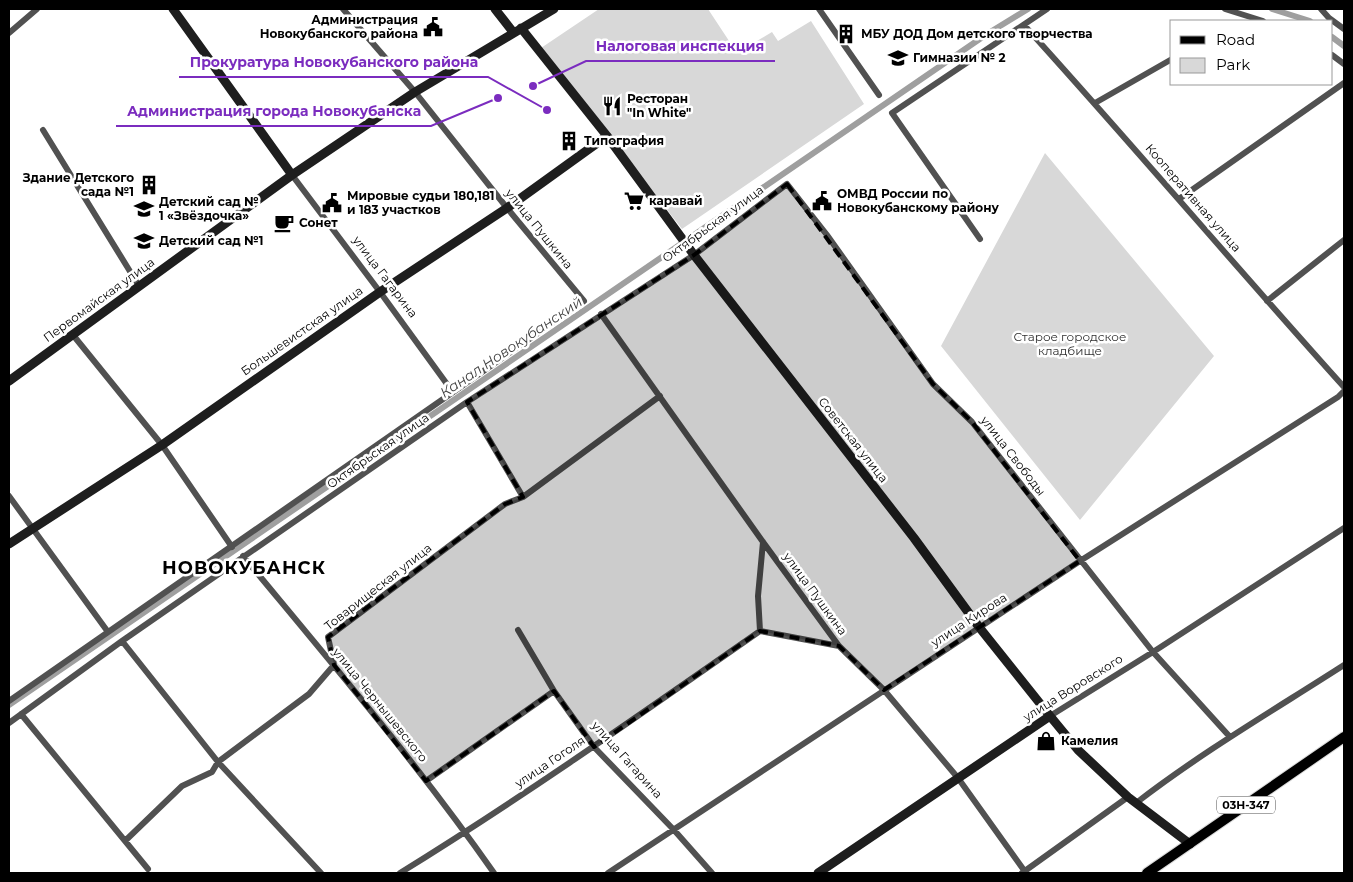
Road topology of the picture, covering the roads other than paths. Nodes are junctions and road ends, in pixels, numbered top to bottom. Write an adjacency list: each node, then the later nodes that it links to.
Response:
1 (37, 9): 18 (street)
2 (173, 9): 28 (main road, улица Гагарина)
3 (343, 9): 23 (street, улица Пушкина)
4 (495, 9): 17 (main road, Советская улица)
5 (554, 9): 17 (main road, Первомайская улица)
6 (819, 9): 24 (street)
7 (1048, 9): 15 (street)
8 (1225, 9): 10 (street)
9 (1321, 9): 13 (street)
10 (1249, 17): 11 (street); 12 (street)
11 (1243, 20)
12 (1260, 20)
13 (1332, 20)
14 (1333, 21): 16 (street)
15 (1024, 25): 25 (street, Кооперативная улица); 32 (street)
16 (1344, 29)
17 (517, 30): 23 (main road, Первомайская улица); 27 (main road, Советская улица)
18 (9, 33)
19 (1333, 56): 21 (street)
20 (1170, 60): 25 (street)
21 (1344, 64)
22 (1344, 83): 30 (street)
23 (415, 92): 28 (main road, Первомайская улица); 31 (street, улица Пушкина)
24 (879, 95)
25 (1095, 103): 30 (street, Кооперативная улица)
26 (43, 130): 35 (street)
27 (607, 136): 31 (main road, Большевистская улица); 34 (main road, Советская улица)
28 (292, 175): 35 (main road, Первомайская улица); 36 (street, улица Гагарина)
29 (787, 184): 34 (street, Октябрьская улица); 56 (street, улица Свободы)
30 (1179, 199): 38 (street, Кооперативная улица)
31 (507, 208): 36 (main road, Большевистская улица); 37 (street, улица Пушкина)
32 (980, 239)
33 (1344, 240): 38 (street)
34 (694, 254): 39 (street, Октябрьская улица); 57 (main road, Советская улица)
35 (139, 286): 40 (main road, Первомайская улица)
36 (380, 292): 43 (street, улица Гагарина); 47 (main road, Большевистская улица)
37 (584, 301): 43 (street, Октябрьская улица)
38 (1267, 301): 42 (street, Кооперативная улица)
39 (601, 314): 45 (street, улица Пушкина); 46 (street, Октябрьская улица)
40 (73, 335): 41 (main road, Первомайская улица); 47 (street)
41 (9, 381)
42 (1344, 387)
43 (452, 391): 54 (street, Октябрьская улица)
44 (1344, 391): 56 (street, улица Кирова)
45 (660, 396): 49 (street, Товарищеская улица); 52 (street, улица Пушкина)
46 (467, 402): 49 (street); 55 (street, Октябрьская улица)
47 (162, 445): 50 (main road, Большевистская улица); 54 (street)
48 (9, 496): 50 (street)
49 (523, 497): 64 (street, Товарищеская улица)
50 (33, 528): 53 (main road, Большевистская улица); 60 (street)
51 (1344, 528): 63 (street, улица Воровского)
52 (763, 542): 59 (street); 62 (street, улица Пушкина)
53 (9, 544)
54 (232, 547): 60 (street, Октябрьская улица)
55 (244, 557): 61 (street, Октябрьская улица); 64 (street, улица Чернышевского)
56 (1080, 561): 57 (street, улица Кирова); 63 (street, улица Свободы)
57 (979, 627): 66 (street, улица Кирова); 70 (main road, Советская улица)
58 (518, 630): 67 (street, улица Гагарина)
59 (760, 631): 62 (street); 74 (street, улица Гоголя)
60 (108, 632): 68 (street, Октябрьская улица)
61 (122, 641): 69 (street, Октябрьская улица); 75 (street)
62 (839, 646): 66 (street, улица Пушкина)
63 (1153, 652): 70 (street, улица Воровского); 73 (street, улица Свободы)
64 (334, 665): 75 (street); 77 (street, улица Чернышевского)
65 (1344, 665): 73 (street)
66 (884, 690): 76 (street, улица Пушкина); 80 (street, улица Кирова)
67 (554, 691): 74 (street, улица Гагарина); 77 (street)
68 (9, 699)
69 (21, 714): 71 (street, Октябрьская улица); 82 (street)
70 (1050, 716): 76 (main road, улица Воровского); 78 (main road, Советская улица)
71 (9, 723)
72 (1344, 736): 83 (main road, 03Н-347)
73 (1230, 737): 79 (street)
74 (594, 746): 80 (street, улица Гагарина); 81 (street, улица Гоголя)
75 (218, 762): 82 (street); 86 (street)
76 (958, 778): 85 (street, улица Пушкина); 91 (main road, улица Воровского)
77 (426, 781): 81 (street, улица Чернышевского)
78 (1128, 797): 79 (main road, Советская улица); 85 (street)
79 (1136, 803): 83 (main road, Советская улица)
80 (674, 830): 89 (street, улица Кирова); 90 (street, улица Гагарина)
81 (466, 832): 87 (street, улица Гоголя); 88 (street, улица Чернышевского)
82 (126, 840): 84 (street)
83 (1190, 844): 92 (main road, 03Н-347)
84 (148, 869)
85 (1024, 872)
86 (321, 873)
87 (400, 873)
88 (494, 873)
89 (608, 873)
90 (712, 873)
91 (818, 873)
92 (1147, 873)

